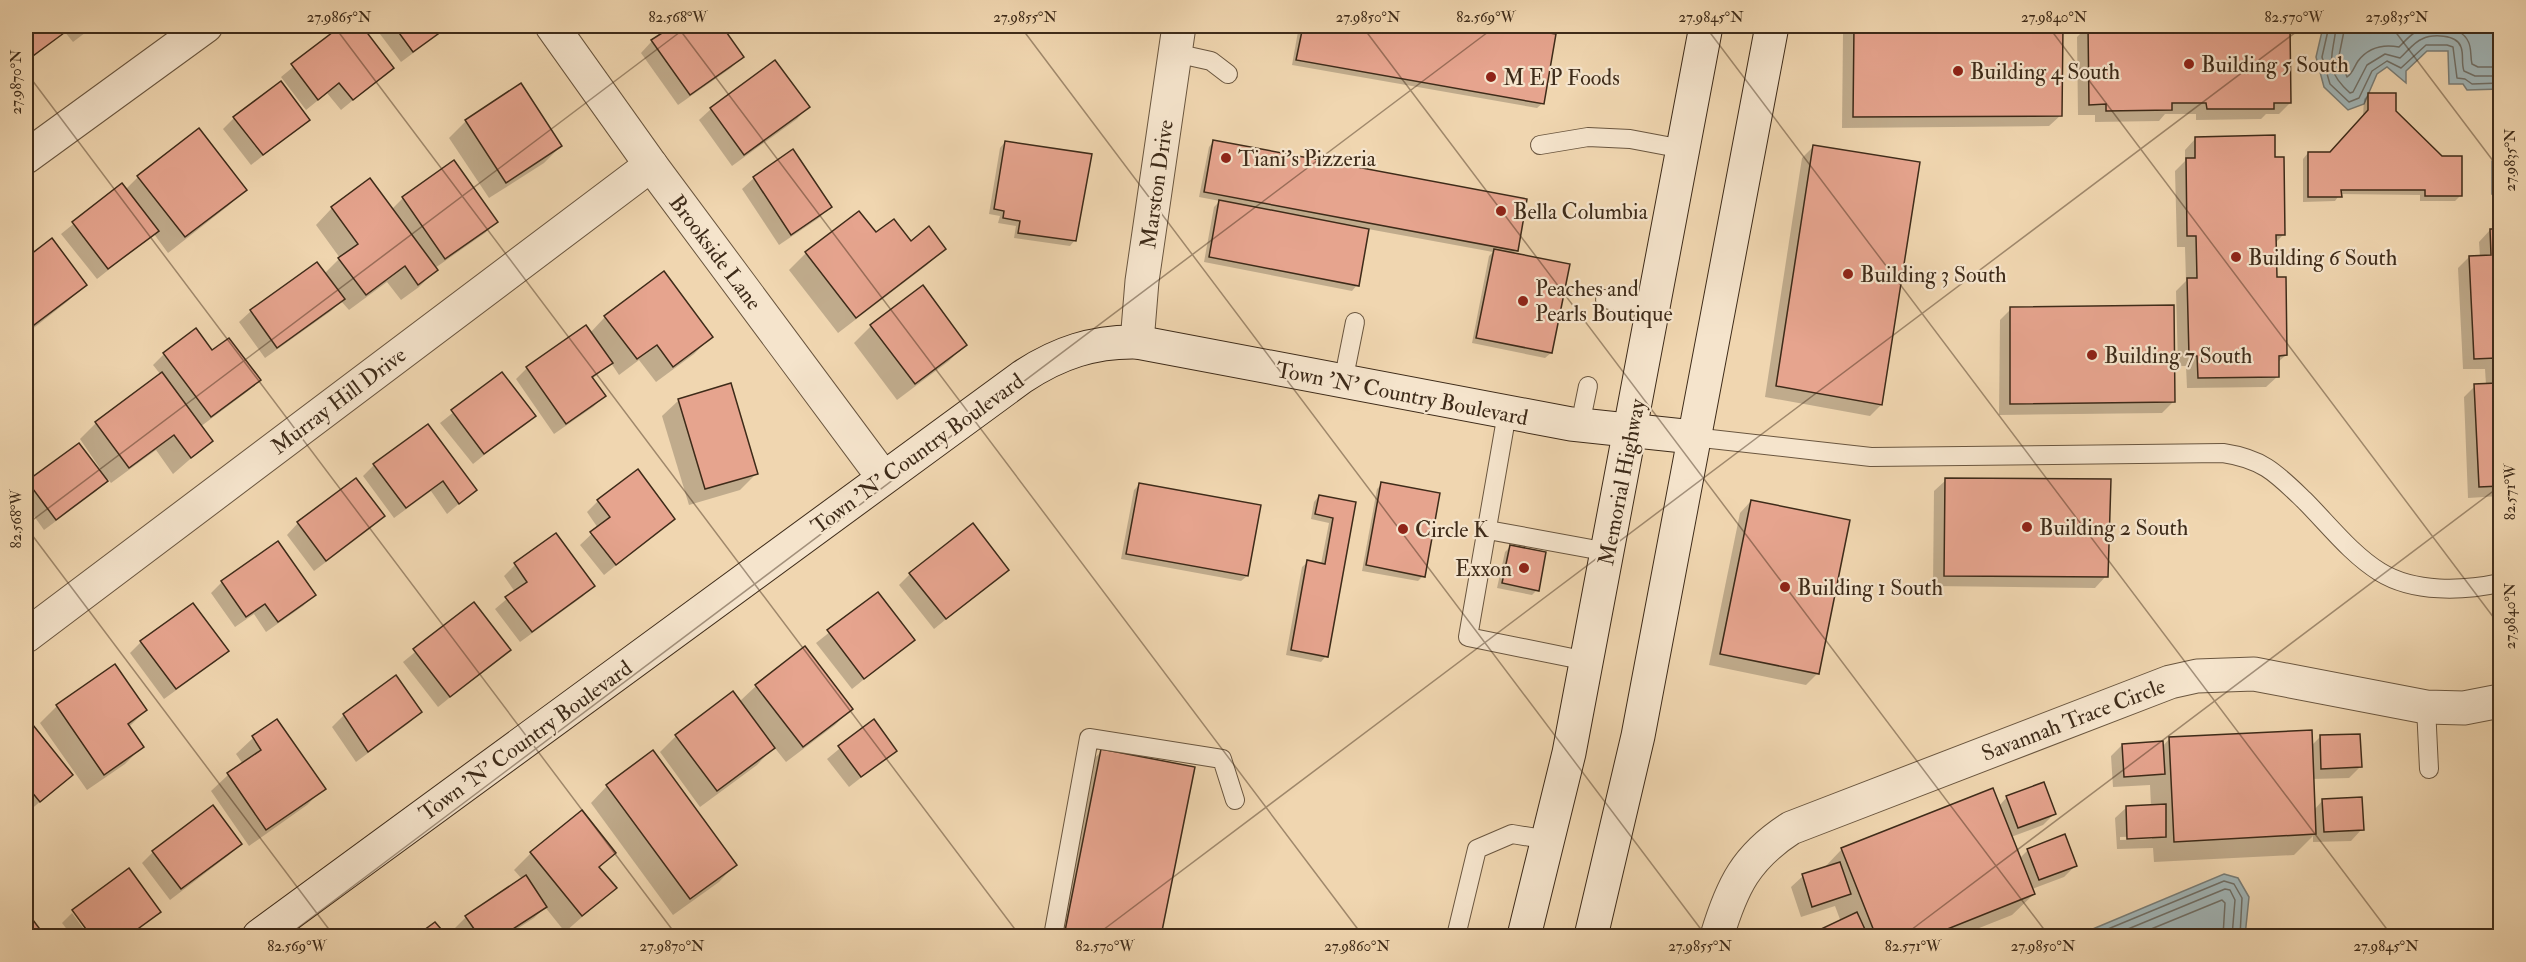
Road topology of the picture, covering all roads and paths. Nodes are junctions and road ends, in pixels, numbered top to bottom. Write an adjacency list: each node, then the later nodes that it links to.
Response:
1 (206, 26): 9 (street)
2 (552, 26): 10 (street, Brookside Lane)
3 (1706, 26): 8 (street, Memorial Highway)
4 (1772, 26): 20 (street)
5 (1177, 39): 6 (lane); 14 (street, Marston Drive)
6 (1228, 74)
7 (1540, 145): 8 (lane)
8 (1683, 149): 12 (street, Memorial Highway)
9 (26, 157)
10 (651, 165): 21 (street, Brookside Lane); 25 (street, Murray Hill Drive)
11 (1605, 299): 12 (lane)
12 (1653, 309): 19 (street, Memorial Highway)
13 (1355, 322): 15 (lane)
14 (1137, 342): 15 (street, Town 'N' Country Boulevard); 21 (street, Town 'N' Country Boulevard)
15 (1343, 382): 17 (street, Town 'N' Country Boulevard)
16 (1588, 386): 18 (lane)
17 (1507, 413): 18 (street, Town 'N' Country Boulevard); 22 (lane)
18 (1580, 425): 19 (street, Town 'N' Country Boulevard)
19 (1631, 432): 20 (street, Town 'N' Country Boulevard); 23 (street, Memorial Highway)
20 (1693, 437): 24 (lane); 36 (street)
21 (883, 477): 32 (street, Town 'N' Country Boulevard)
22 (1488, 530): 23 (lane); 26 (lane)
23 (1608, 552): 26 (street, Memorial Highway)
24 (2500, 583)
25 (26, 636)
26 (1587, 661): 31 (street, Memorial Highway)
27 (2500, 701): 28 (street, Savannah Trace Circle)
28 (2426, 707): 29 (lane); 37 (street, Savannah Trace Circle)
29 (2429, 769)
30 (1235, 800): 33 (lane)
31 (1549, 840): 34 (lane); 35 (street, Memorial Highway)
32 (259, 936)
33 (1053, 936)
34 (1456, 936)
35 (1524, 936)
36 (1591, 936)
37 (1717, 936)

